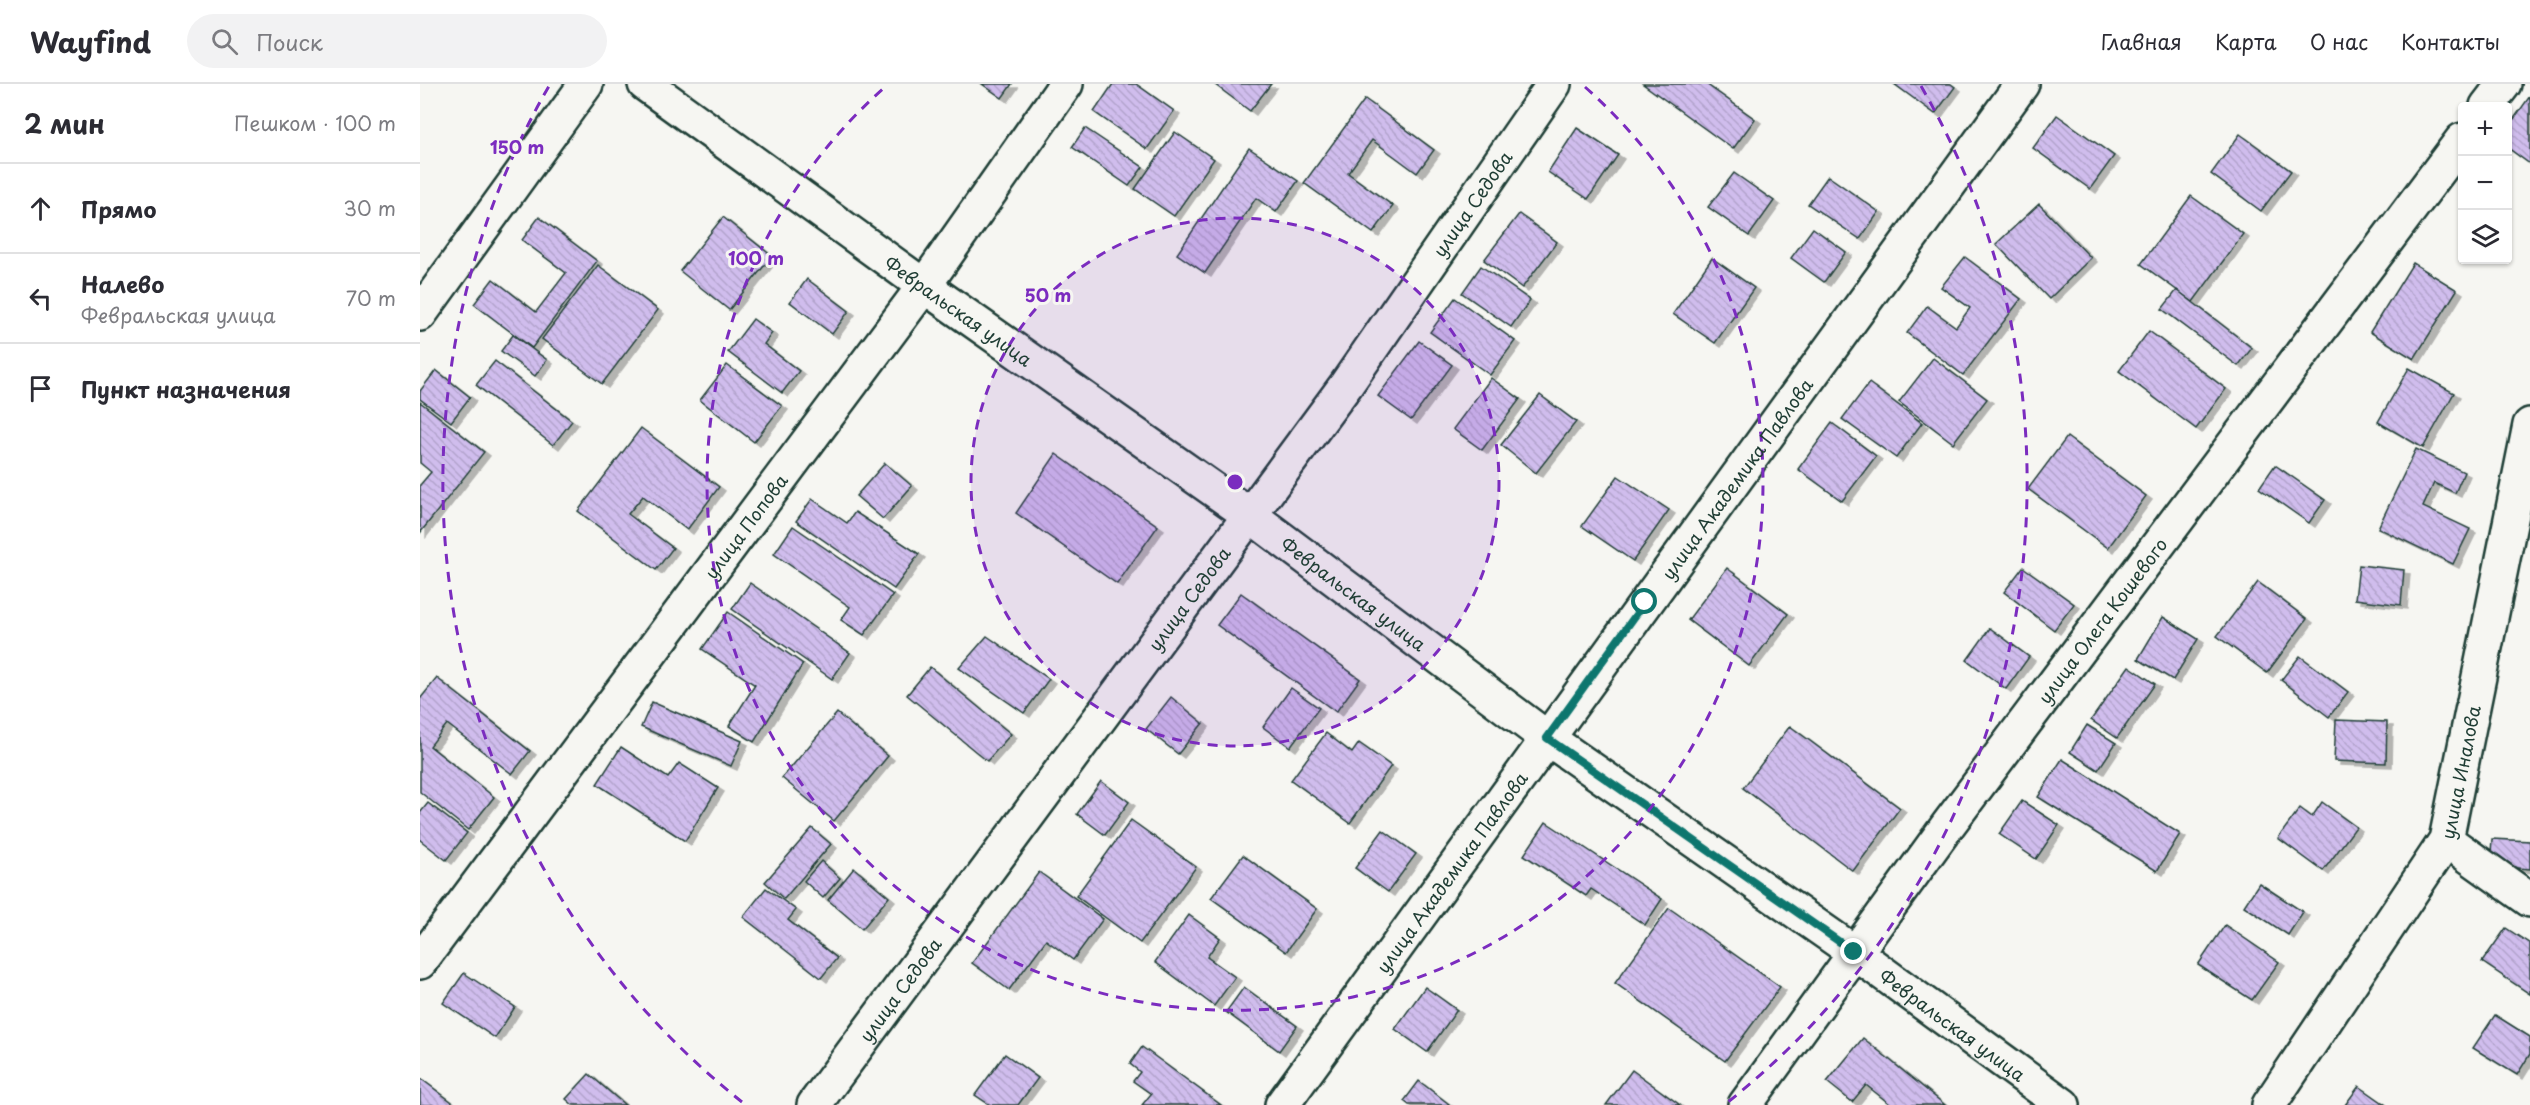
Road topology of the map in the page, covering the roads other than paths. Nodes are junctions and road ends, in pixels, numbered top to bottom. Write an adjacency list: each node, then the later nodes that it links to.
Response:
1 (586, 84): 10 (street)
2 (645, 84): 9 (street, Февральская улица)
3 (1066, 84): 9 (street, улица Попова)
4 (1554, 84): 12 (street, улица Седова)
5 (2022, 84): 13 (street, улица Академика Павлова)
6 (2504, 84): 7 (street)
7 (2490, 102)
8 (2458, 147): 16 (street, улица Олега Кошевого)
9 (924, 286): 12 (street, Февральская улица); 17 (street, улица Попова)
10 (420, 314)
11 (2530, 425): 14 (street, улица Иналова)
12 (1251, 516): 13 (street, Февральская улица); 18 (street, улица Седова)
13 (1547, 738): 16 (street, Февральская улица); 19 (street, улица Академика Павлова)
14 (2446, 840): 15 (street); 22 (street, улица Иналова)
15 (2530, 900)
16 (1854, 952): 20 (street, улица Олега Кошевого); 21 (street, Февральская улица)
17 (420, 962)
18 (814, 1105)
19 (1282, 1105)
20 (1745, 1105)
21 (2063, 1105)
22 (2269, 1105)

